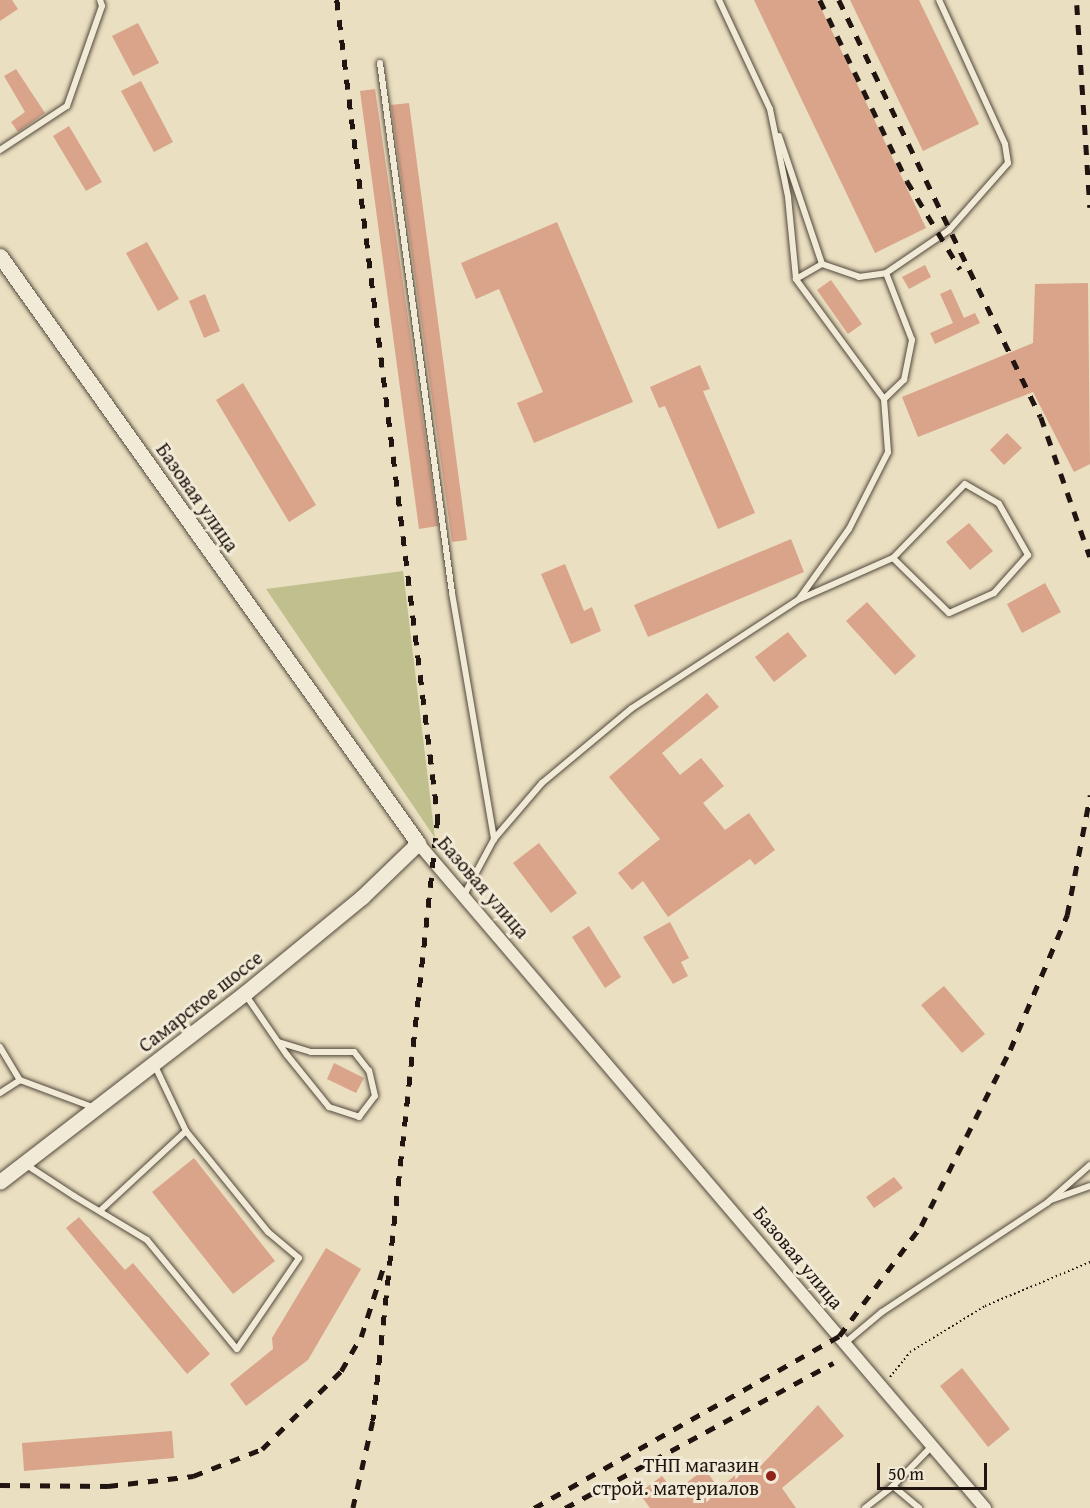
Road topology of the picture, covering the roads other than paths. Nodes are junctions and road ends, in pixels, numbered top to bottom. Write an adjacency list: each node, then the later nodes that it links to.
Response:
1 (99, 0): 6 (lane)
2 (719, 0): 5 (lane)
3 (939, 0): 9 (lane)
4 (380, 63): 14 (lane)
5 (770, 109): 8 (lane); 10 (lane)
6 (0, 150)
7 (0, 256): 15 (street, Базовая улица)
8 (822, 264): 9 (lane); 10 (lane)
9 (886, 273): 11 (lane)
10 (796, 279): 11 (lane)
11 (884, 399): 13 (lane)
12 (893, 558): 12 (lane); 13 (lane)
13 (800, 599): 14 (lane)
14 (494, 839): 16 (lane)
15 (418, 843): 16 (street, Базовая улица); 17 (street, Самарское шоссе)
16 (464, 895): 31 (street, Базовая улица)
17 (245, 993): 18 (lane); 20 (street, Самарское шоссе)
18 (278, 1042): 18 (lane)
19 (0, 1047): 21 (lane)
20 (154, 1064): 23 (street, Самарское шоссе); 24 (lane)
21 (20, 1080): 22 (lane); 23 (lane)
22 (0, 1093)
23 (96, 1108): 25 (street, Самарское шоссе)
24 (186, 1131): 30 (lane); 30 (lane)
25 (24, 1163): 27 (street, Самарское шоссе); 30 (lane)
26 (1090, 1165): 29 (lane)
27 (0, 1182)
28 (1090, 1186): 29 (lane)
29 (1048, 1202): 31 (lane)
30 (100, 1211)
31 (845, 1343): 32 (street, Базовая улица)
32 (933, 1445): 33 (lane); 36 (street, Базовая улица)
33 (893, 1486): 34 (lane); 35 (lane)
34 (865, 1508)
35 (919, 1508)
36 (985, 1508)

